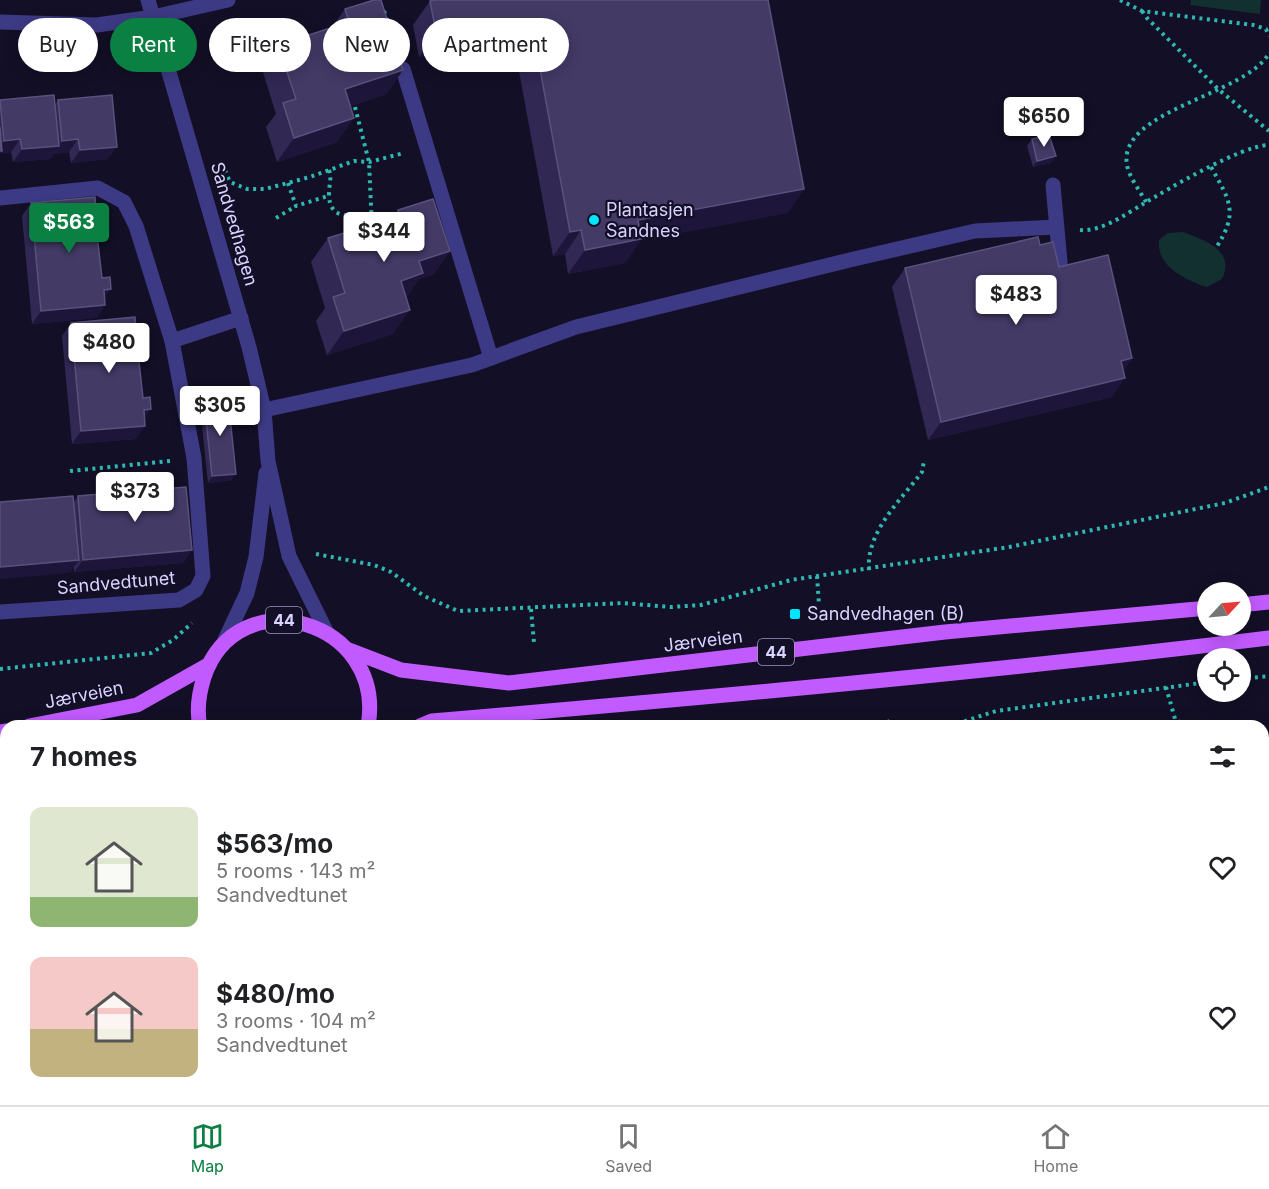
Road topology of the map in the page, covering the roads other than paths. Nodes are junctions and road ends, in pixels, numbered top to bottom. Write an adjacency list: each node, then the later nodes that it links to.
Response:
1 (147, 0): 3 (street, Sandvedhagen)
2 (228, 0): 3 (street)
3 (153, 17): 4 (street); 10 (street, Sandvedhagen)
4 (0, 22)
5 (405, 72): 12 (street)
6 (1053, 185): 8 (street)
7 (0, 198): 11 (street, Sandvedtunet)
8 (1056, 227): 9 (street); 12 (street)
9 (1061, 273)
10 (241, 318): 11 (street); 13 (street, Sandvedhagen)
11 (172, 341): 18 (street, Sandvedtunet)
12 (490, 358): 13 (street)
13 (264, 410): 14 (street, Sandvedhagen)
14 (268, 461): 19 (street, Sandvedhagen); 21 (street, Sandvedhagen)
15 (1269, 602): 16 (main road)
16 (1251, 604)
17 (1197, 609): 22 (main road, Jærveien / 44)
18 (0, 612)
19 (327, 633): 21 (main road, 44); 22 (main road, 44)
20 (1269, 638): 27 (main road, 44)
21 (224, 642): 23 (main road, 44)
22 (349, 650): 26 (main road, 44)
23 (208, 665): 24 (main road, Jærveien / 44); 25 (main road, 44)
24 (60, 720)
25 (200, 720)
26 (368, 720)
27 (444, 720)

